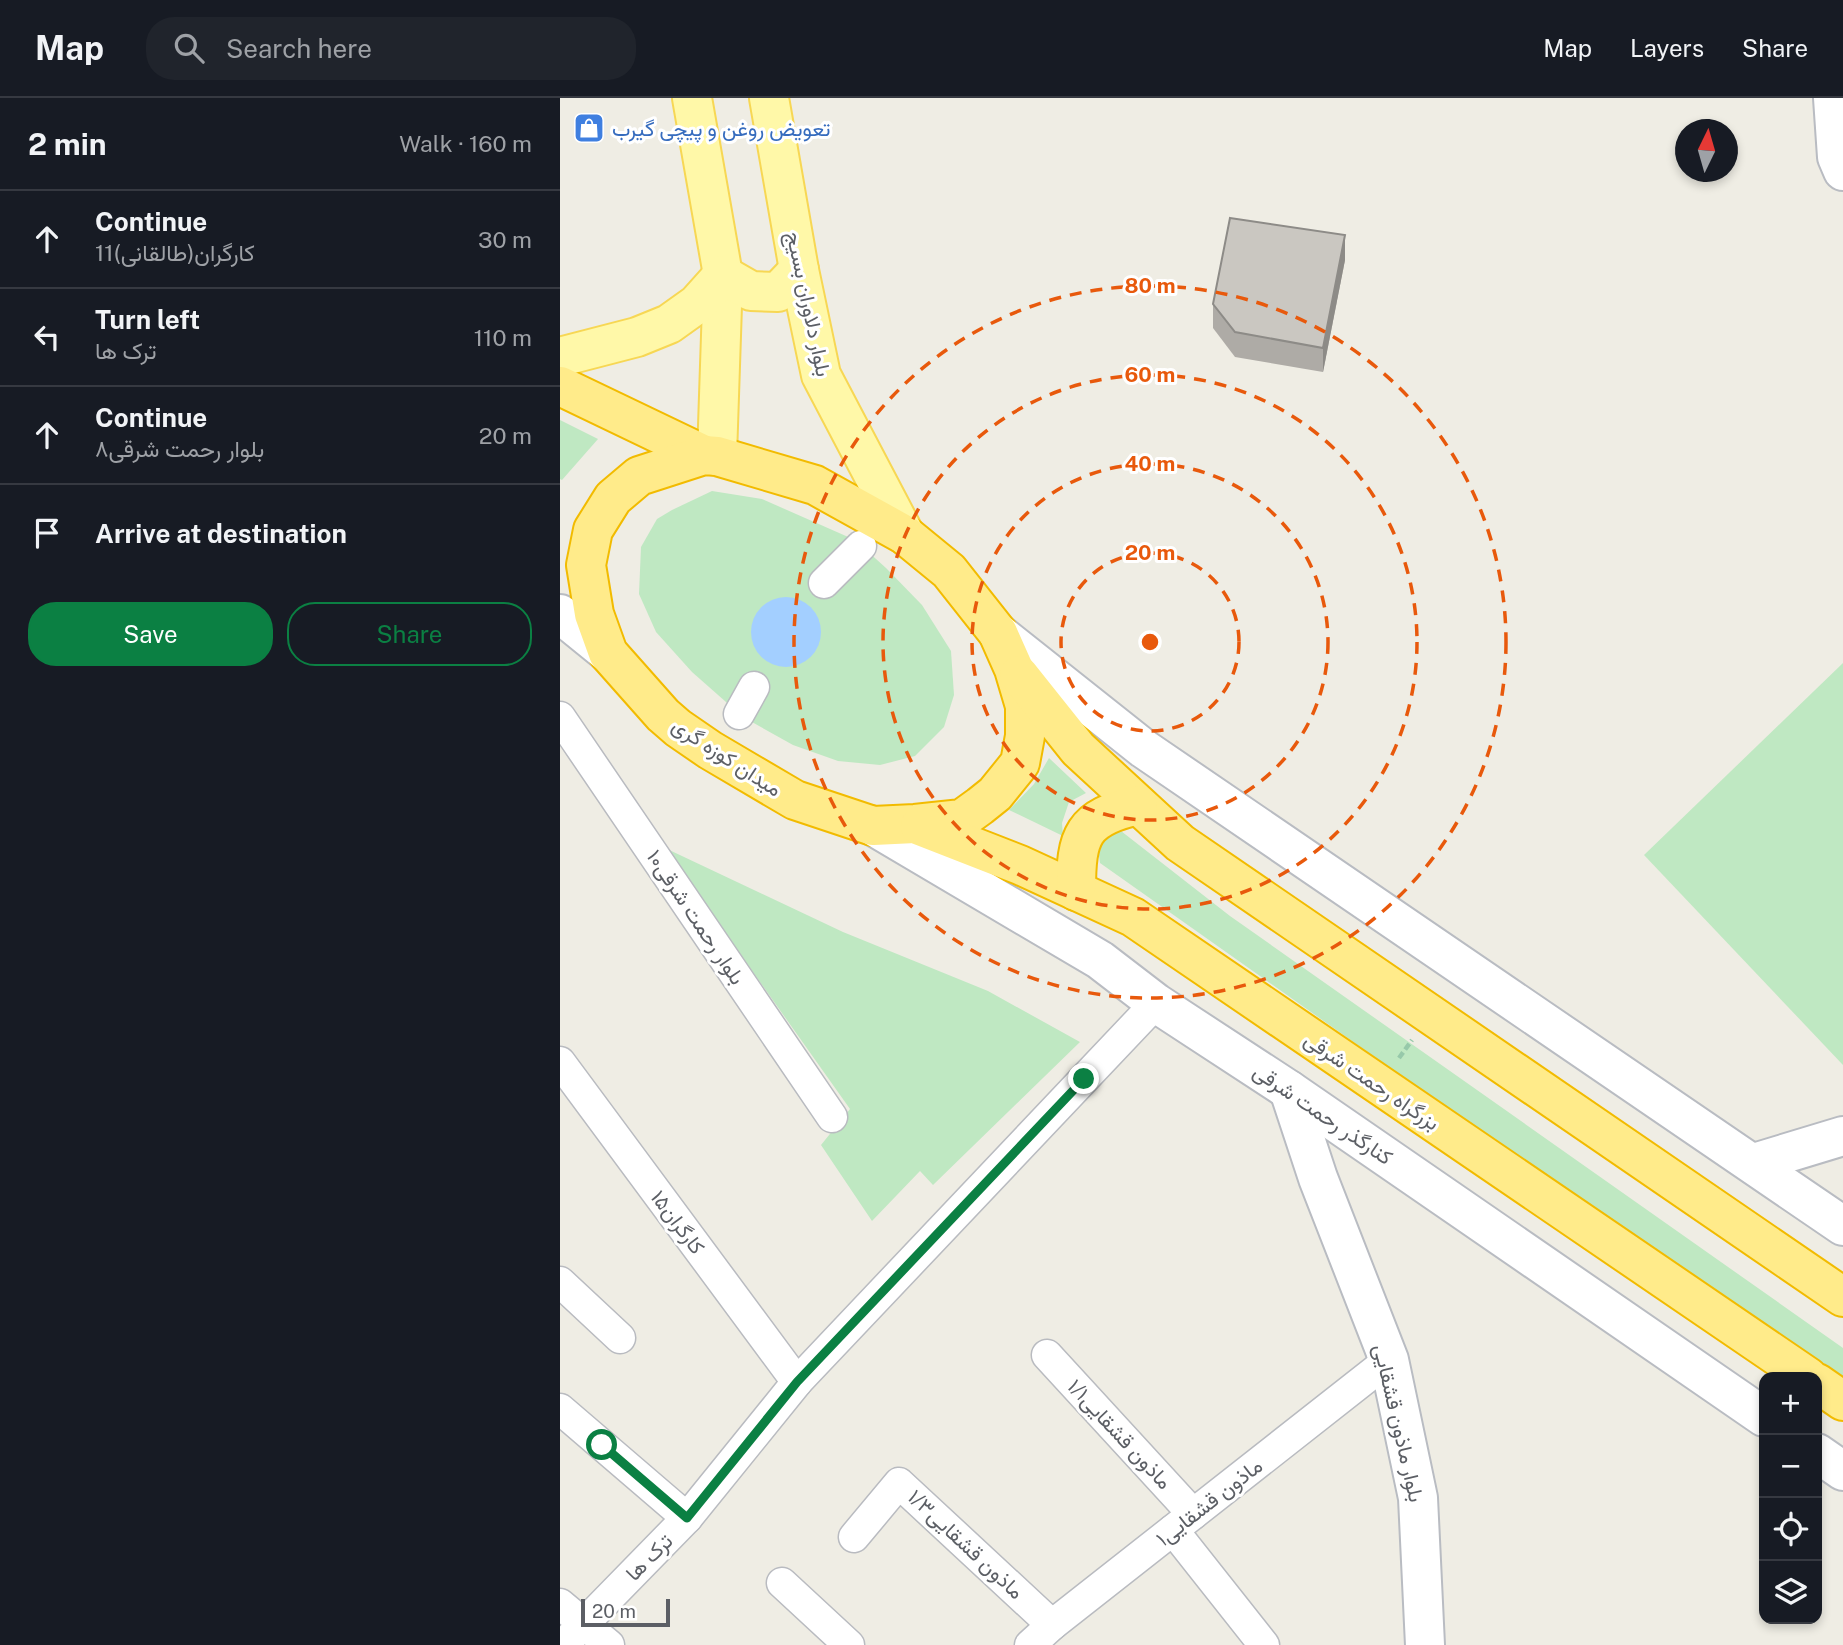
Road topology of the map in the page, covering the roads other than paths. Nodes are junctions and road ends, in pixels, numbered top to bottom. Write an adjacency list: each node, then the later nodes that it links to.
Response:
1 (769, 98): 5 (main road, بلوار دلاوران بسیج)
2 (1833, 98): 4 (main road)
3 (691, 100): 6 (main road)
4 (1843, 171)
5 (799, 270): 6 (main road); 10 (main road, بلوار دلاوران بسیج)
6 (723, 275): 7 (main road); 9 (main road)
7 (560, 357)
8 (560, 386): 9 (highway)
9 (711, 456): 10 (highway, میدان کوزه گری); 14 (highway, میدان کوزه گری)
10 (905, 535): 15 (highway, میدان کوزه گری)
11 (862, 546): 13 (street)
12 (560, 569): 14 (highway)
13 (824, 583)
14 (577, 614): 22 (highway, میدان کوزه گری)
15 (998, 634): 16 (highway, میدان کوزه گری); 29 (main road)
16 (1014, 669): 20 (highway); 21 (highway, میدان کوزه گری)
17 (754, 688): 18 (street)
18 (739, 714)
19 (560, 717): 27 (street, ۱۰بلوار رحمت شرقی)
20 (1138, 805): 23 (highway); 32 (highway)
21 (915, 824): 22 (highway, میدان کوزه گری); 23 (highway, بزرگراه رحمت شرقی)
22 (873, 826): 24 (main road, کنارگذر رحمت شرقی)
23 (1076, 891): 36 (highway, بزرگراه رحمت شرقی)
24 (1156, 1003): 26 (main road, کنارگذر رحمت شرقی); 37 (street, ترک ها)
25 (560, 1062): 37 (street, ۱۵کارگران)
26 (1289, 1090): 35 (main road, بلوار ماذون قشقایی); 41 (main road, کنارگذر رحمت شرقی)
27 (832, 1117)
28 (1843, 1136): 29 (main road)
29 (1754, 1163): 30 (main road)
30 (1843, 1226)
31 (560, 1282): 33 (street)
32 (1843, 1297)
33 (620, 1338)
34 (1047, 1354): 45 (street, ماذون قشقایی۱/۱)
35 (1389, 1360): 45 (street, ماذون قشقایی۱); 51 (main road, بلوار ماذون قشقایی)
36 (1801, 1372)
37 (797, 1382): 44 (street, ترک ها)
38 (1822, 1386): 39 (highway)
39 (1843, 1401)
40 (560, 1409): 44 (street)
41 (1759, 1414)
42 (1822, 1456): 43 (main road)
43 (1843, 1471)
44 (687, 1518): 49 (street, ترک ها)
45 (1183, 1522): 50 (street, ماذون قشقایی۱); 54 (street, ماذون قشقایی۱/۱)
46 (855, 1537): 50 (street, ماذون قشقایی۱/۳)
47 (782, 1583): 53 (street)
48 (560, 1604): 49 (street)
49 (573, 1634): 52 (street)
50 (1041, 1638)
51 (1422, 1643)
52 (609, 1645)
53 (849, 1645)
54 (1264, 1645)

